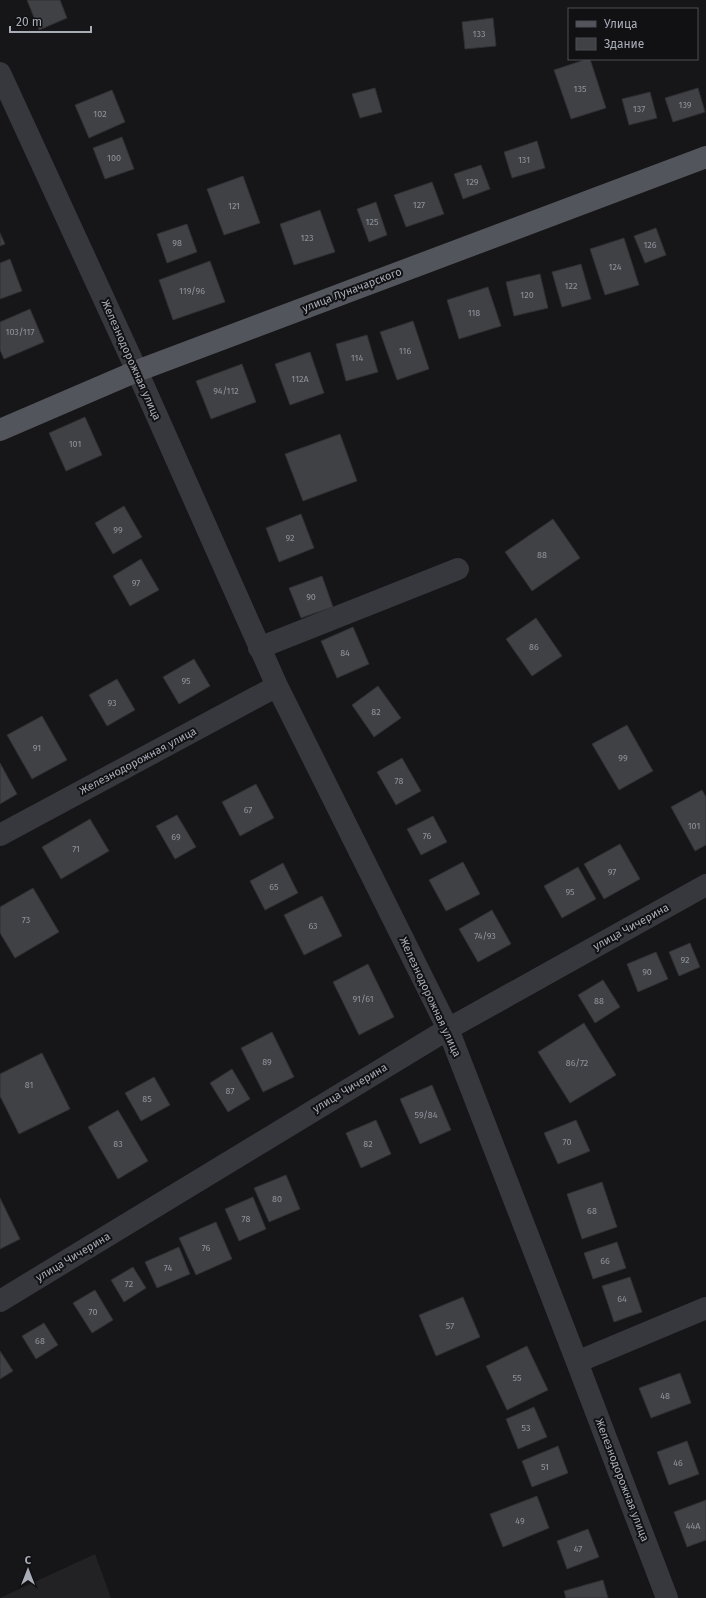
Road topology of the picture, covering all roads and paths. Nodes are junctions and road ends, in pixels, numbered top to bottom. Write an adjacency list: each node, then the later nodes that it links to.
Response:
1 (0, 73): 3 (street, Железнодорожная улица)
2 (706, 157): 3 (main road, улица Луначарского)
3 (137, 371): 4 (main road, улица Луначарского); 6 (street, Железнодорожная улица)
4 (0, 430)
5 (458, 569): 6 (street)
6 (259, 648): 7 (street, Железнодорожная улица)
7 (277, 686): 8 (street, Железнодорожная улица); 10 (street, Железнодорожная улица)
8 (0, 835)
9 (706, 885): 10 (street, улица Чичерина)
10 (448, 1029): 11 (street, улица Чичерина); 13 (street, Железнодорожная улица)
11 (0, 1301)
12 (706, 1308): 13 (street)
13 (577, 1362): 14 (street, Железнодорожная улица)
14 (667, 1598)

